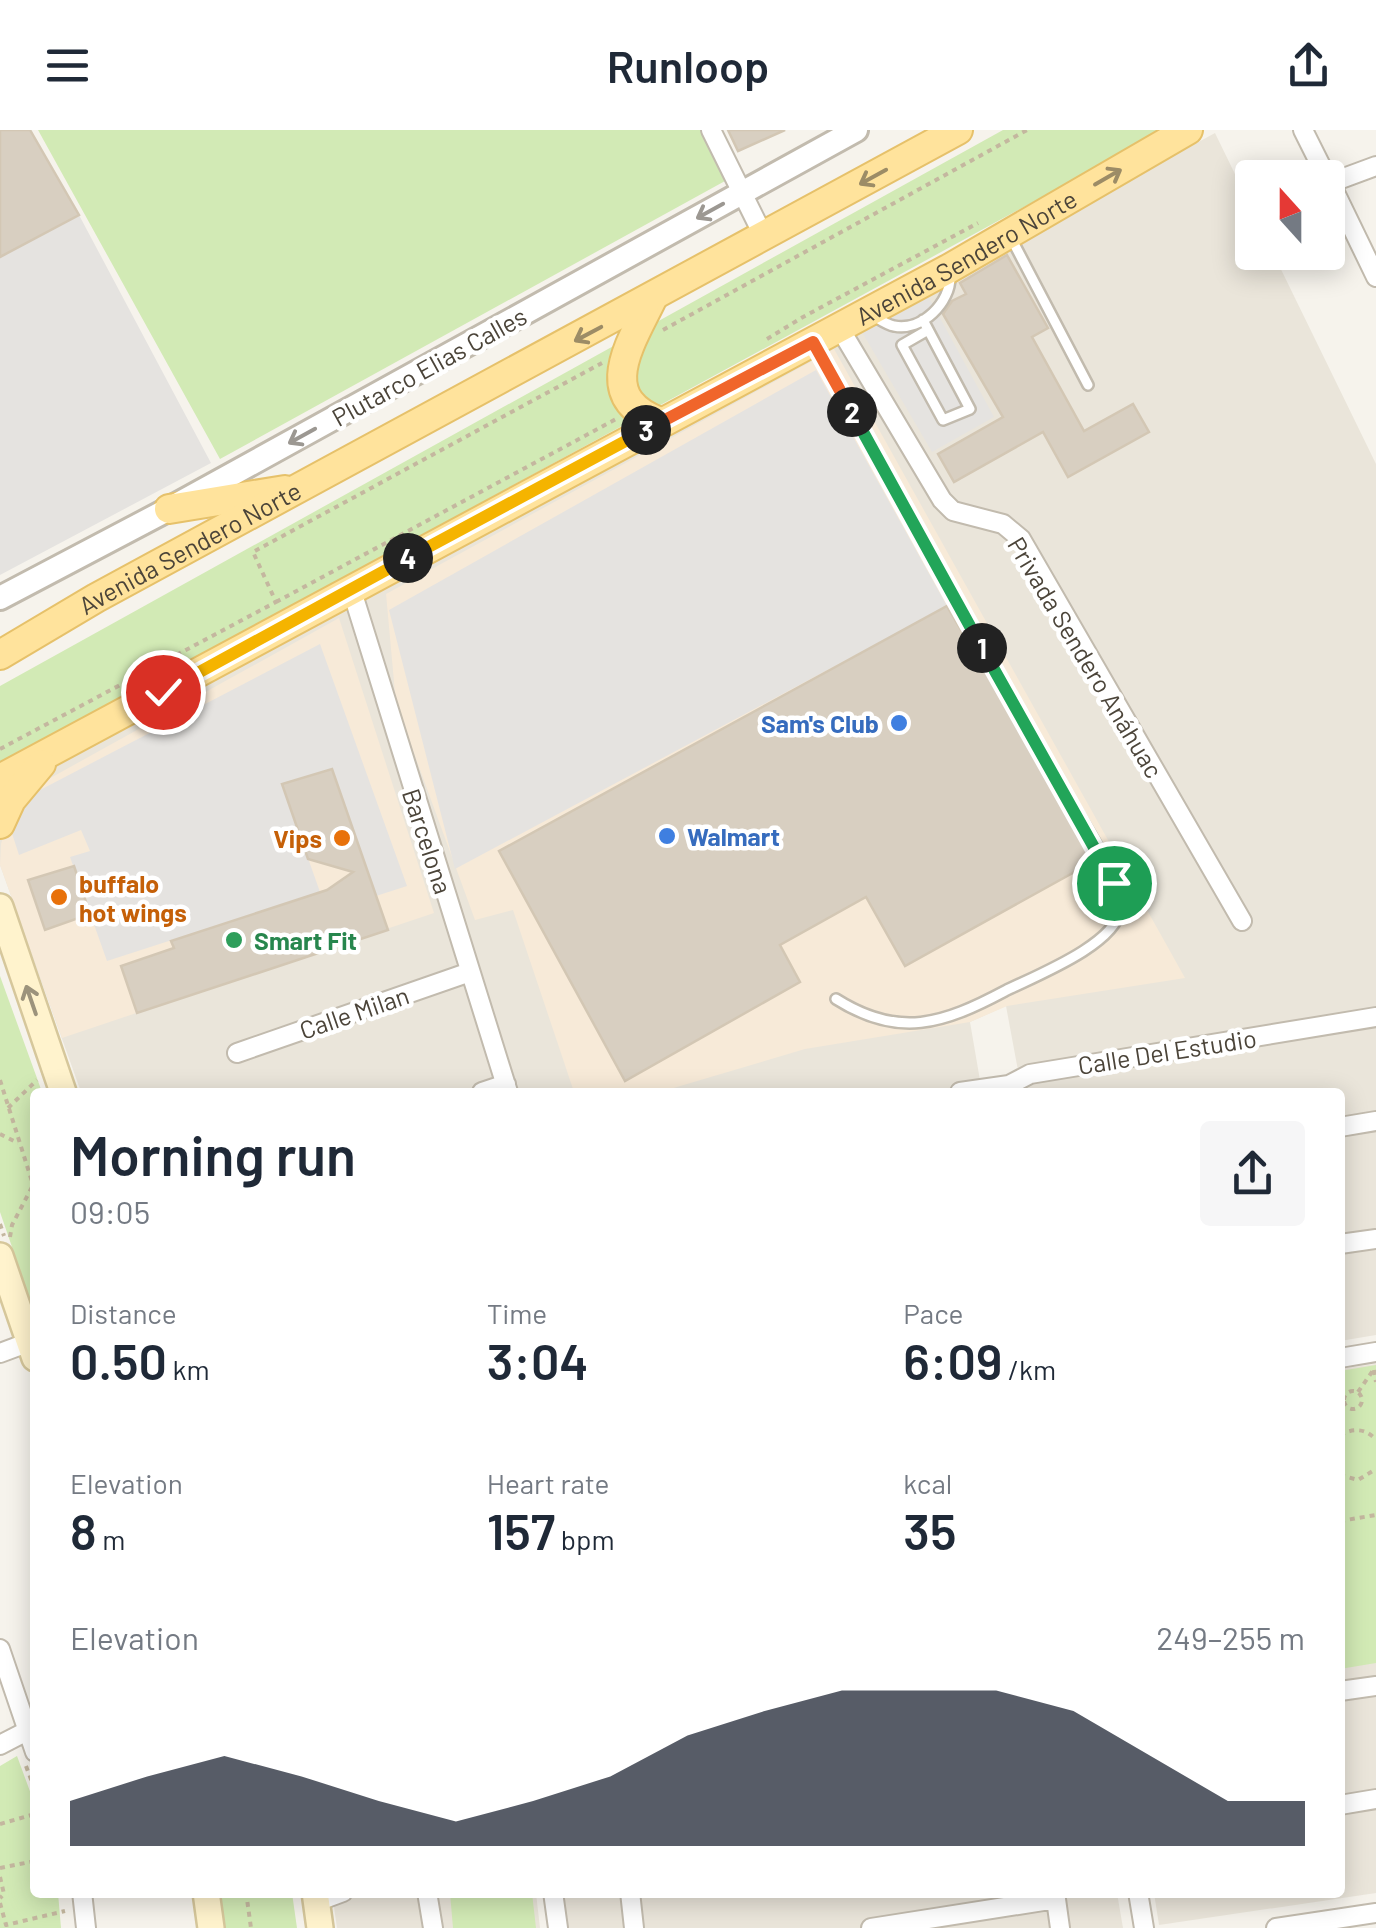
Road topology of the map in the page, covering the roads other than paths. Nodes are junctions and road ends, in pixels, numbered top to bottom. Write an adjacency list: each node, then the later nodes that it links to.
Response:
1 (711, 130): 10 (street)
2 (856, 130): 6 (street, Plutarco Elias Calles)
3 (958, 130): 13 (main road, Avenida Sendero Norte, one-way to 13)
4 (1188, 130): 12 (main road, Avenida Sendero Norte, one-way to 4)
5 (1303, 130): 7 (street)
6 (826, 137): 10 (street, Plutarco Elias Calles)
7 (1318, 160)
8 (1376, 166): 9 (street)
9 (1345, 175)
10 (742, 194): 13 (street); 25 (street, Plutarco Elias Calles, one-way to 25)
11 (1345, 214): 15 (street)
12 (1000, 225): 14 (main road, Avenida Sendero Norte); 22 (lane)
13 (764, 237): 16 (main road, Avenida Sendero Norte)
14 (950, 268): 17 (main road, Avenida Sendero Norte); 18 (lane)
15 (1376, 277)
16 (652, 299): 23 (main road); 24 (main road, Avenida Sendero Norte, one-way to 24)
17 (867, 312): 18 (lane); 19 (main road, Avenida Sendero Norte)
18 (923, 320): 20 (lane)
19 (840, 327): 21 (main road, Avenida Sendero Norte); 33 (street, Privada Sendero Anáhuac)
20 (928, 330): 20 (lane)
21 (813, 342): 23 (main road, Avenida Sendero Norte); 35 (lane)
22 (1088, 385)
23 (660, 422): 26 (main road, Avenida Sendero Norte)
24 (306, 487): 25 (main road); 28 (main road, Avenida Sendero Norte)
25 (169, 509): 27 (street, Plutarco Elias Calles)
26 (351, 588): 29 (main road, Avenida Sendero Norte); 34 (street, Barcelona)
27 (0, 598)
28 (0, 655)
29 (48, 755): 30 (main road, Avenida Sendero Norte); 31 (main road)
30 (0, 779)
31 (0, 824)
32 (0, 907): 38 (main road, one-way to 32)
33 (1242, 921)
34 (470, 972): 37 (street, Calle Milan); 39 (street, Barcelona)
35 (836, 999)
36 (1376, 1017): 40 (street, Calle Del Estudio)
37 (237, 1052)
38 (62, 1088)
39 (507, 1088)
40 (1010, 1088)
41 (1376, 1121): 42 (street)
42 (1345, 1125)
43 (1376, 1238): 44 (street)
44 (1345, 1243)
45 (4, 1252): 46 (main road)
46 (30, 1337)
47 (30, 1347): 48 (street)
48 (0, 1352)
49 (1345, 1358): 50 (street)
50 (1375, 1361)
51 (0, 1649): 54 (street)
52 (1376, 1686): 53 (street)
53 (1345, 1690)
54 (27, 1731): 55 (street); 56 (street)
55 (30, 1739)
56 (0, 1745)
57 (1376, 1799): 58 (street)
58 (1345, 1804)
59 (83, 1898): 68 (street)
60 (207, 1898): 69 (main road)
61 (429, 1898): 70 (street)
62 (555, 1898): 71 (street)
63 (631, 1898): 72 (street)
64 (1044, 1898): 73 (street)
65 (1055, 1898): 74 (street)
66 (1139, 1898): 75 (street)
67 (1376, 1913): 76 (street)
68 (86, 1928)
69 (211, 1928)
70 (433, 1928)
71 (558, 1928)
72 (634, 1928)
73 (871, 1928)
74 (1060, 1928)
75 (1144, 1928)
76 (1276, 1928)

